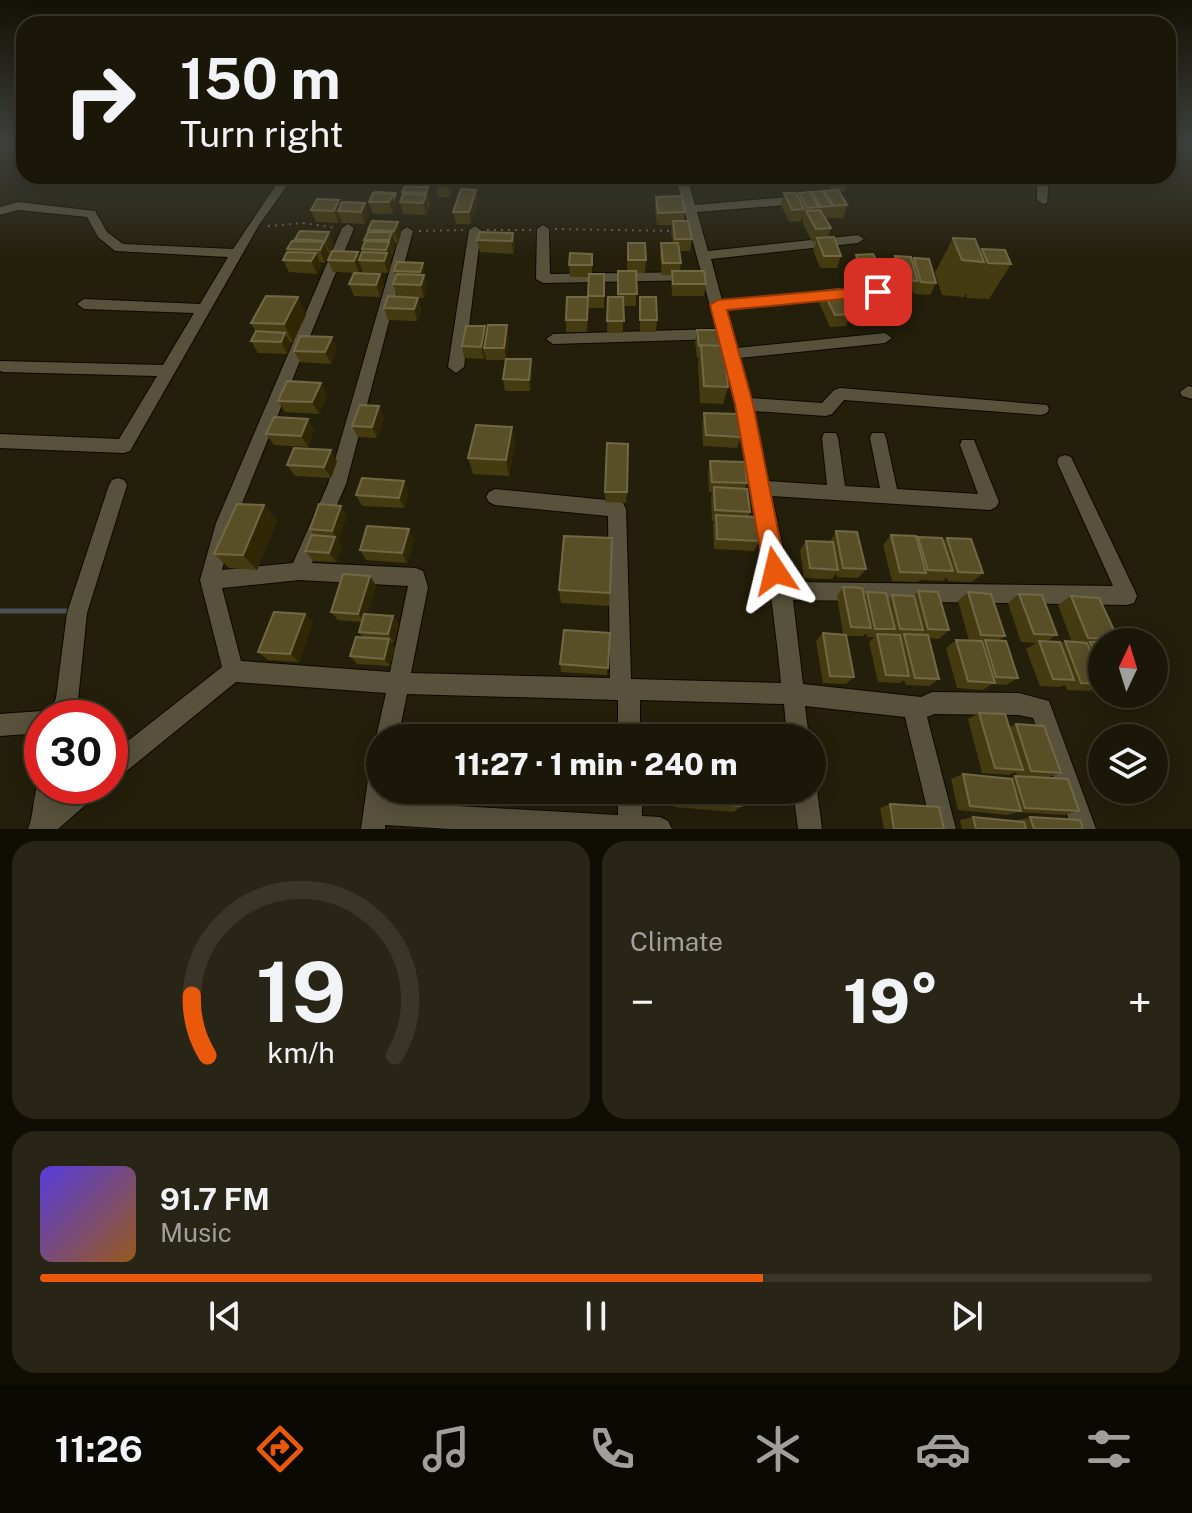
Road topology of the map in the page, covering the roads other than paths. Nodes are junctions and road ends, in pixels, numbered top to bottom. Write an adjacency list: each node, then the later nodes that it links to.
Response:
1 (283, 184): 15 (street)
2 (324, 184): 5 (street)
3 (683, 184): 8 (street)
4 (1043, 184): 7 (street)
5 (319, 194)
6 (818, 199): 8 (street)
7 (1043, 200)
8 (691, 209): 16 (street)
9 (0, 211): 15 (street)
10 (348, 228): 42 (street)
11 (543, 229): 17 (street)
12 (475, 230): 27 (street)
13 (407, 231): 41 (street)
14 (858, 239): 16 (street)
15 (236, 253): 21 (street)
16 (705, 256): 17 (street)
17 (709, 276): 20 (street)
18 (878, 292): 20 (street)
19 (84, 304): 21 (street)
20 (718, 305): 22 (street)
21 (204, 309): 28 (street)
22 (725, 334): 24 (street); 25 (street)
23 (885, 338): 25 (street)
24 (553, 339)
25 (730, 354): 29 (street)
26 (3, 366): 28 (street)
27 (456, 367)
28 (168, 371): 33 (street)
29 (744, 404): 30 (street); 37 (street)
30 (1041, 409)
31 (830, 438): 38 (street)
32 (878, 438): 39 (street)
33 (0, 441)
34 (968, 445): 39 (street)
35 (1065, 462): 43 (street)
36 (118, 485): 48 (street)
37 (761, 488): 38 (street); 43 (street)
38 (837, 492): 39 (street)
39 (890, 496)
40 (495, 497): 46 (street)
41 (299, 571): 42 (street); 45 (street)
42 (210, 580): 44 (street)
43 (782, 591): 47 (street)
44 (233, 671): 45 (street); 55 (street)
45 (397, 683): 46 (street); 51 (street)
46 (625, 690): 47 (street); 52 (street)
47 (792, 694): 49 (street); 53 (street)
48 (67, 700)
49 (913, 707): 65 (street); 66 (street)
50 (24, 723): 54 (street)
51 (390, 724)
52 (628, 724)
53 (796, 724)
54 (0, 725)
55 (128, 756)
56 (45, 804): 61 (street)
57 (69, 804): 61 (street)
58 (630, 804): 62 (street)
59 (807, 804): 64 (street)
60 (375, 821): 62 (street)
61 (42, 827)
62 (630, 827): 63 (street)
63 (660, 829)
64 (810, 829)
65 (944, 829)
66 (1084, 829)

